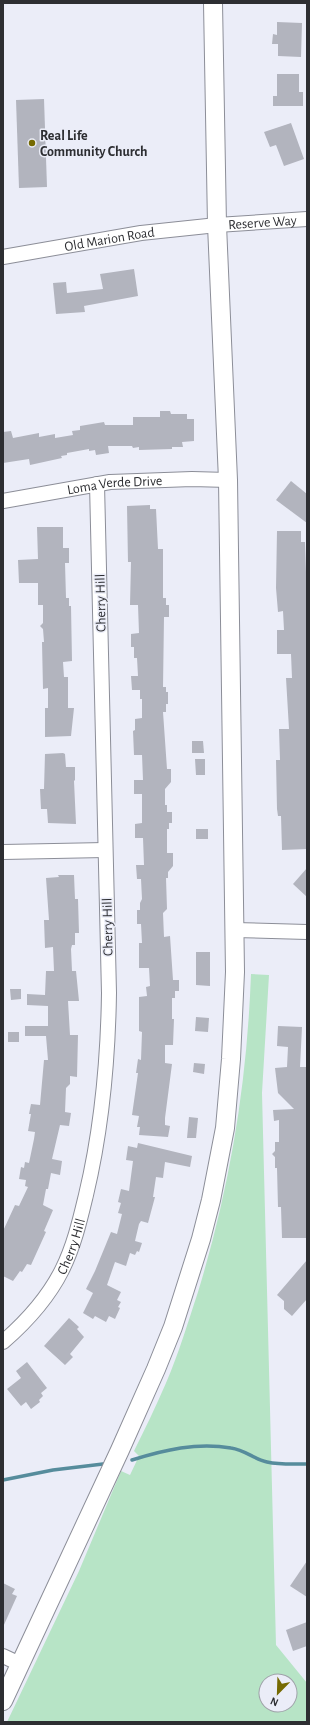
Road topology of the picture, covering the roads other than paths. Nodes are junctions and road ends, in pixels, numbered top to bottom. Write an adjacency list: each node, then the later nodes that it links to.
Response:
1 (213, 3): 3 (main road)
2 (307, 219): 3 (street, Reserve Way)
3 (217, 225): 4 (street, Old Marion Road); 5 (main road)
4 (3, 257)
5 (228, 480): 6 (street, Loma Verde Drive); 10 (main road)
6 (97, 484): 7 (street, Loma Verde Drive); 8 (street, Cherry Hill)
7 (3, 501)
8 (105, 850): 9 (street); 12 (street, Cherry Hill)
9 (3, 852)
10 (234, 930): 11 (street); 14 (main road)
11 (307, 932)
12 (3, 1342)
13 (3, 1656): 14 (street)
14 (20, 1664): 15 (main road)
15 (3, 1701)

